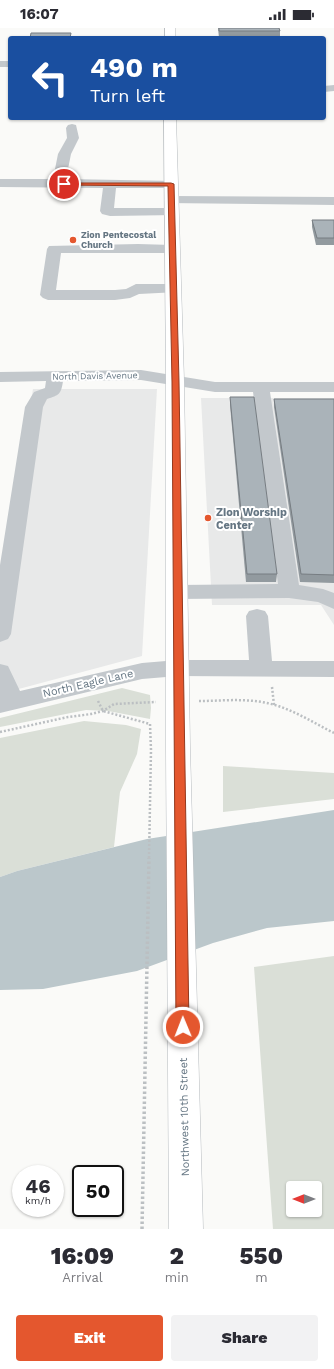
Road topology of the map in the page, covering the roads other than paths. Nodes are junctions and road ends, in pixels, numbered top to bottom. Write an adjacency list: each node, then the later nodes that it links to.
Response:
1 (170, 120): 6 (main road, Northwest 10th Street)
2 (72, 128): 4 (street)
3 (0, 183): 4 (street)
4 (61, 184): 5 (street)
5 (110, 189): 6 (street); 6 (street)
6 (171, 199): 7 (street); 8 (main road, Northwest 10th Street)
7 (334, 201)
8 (172, 249): 9 (main road, Northwest 10th Street); 9 (street)
9 (173, 290): 12 (main road, Northwest 10th Street)
10 (55, 376): 11 (street, North Davis Avenue); 12 (street, North Davis Avenue); 19 (street)
11 (0, 377)
12 (175, 382): 13 (street, North Davis Avenue); 16 (main road, Northwest 10th Street)
13 (261, 387): 14 (street, North Davis Avenue); 15 (street)
14 (334, 387)
15 (289, 591): 16 (street); 17 (street)
16 (177, 592): 20 (main road, Northwest 10th Street)
17 (334, 602)
18 (257, 616): 21 (street)
19 (0, 634)
20 (178, 668): 21 (street, North Eagle Lane); 24 (street, North Eagle Lane); 25 (main road, Northwest 10th Street)
21 (261, 669): 22 (street, North Eagle Lane)
22 (334, 669)
23 (0, 672): 24 (street)
24 (6, 703)
25 (186, 1229)

